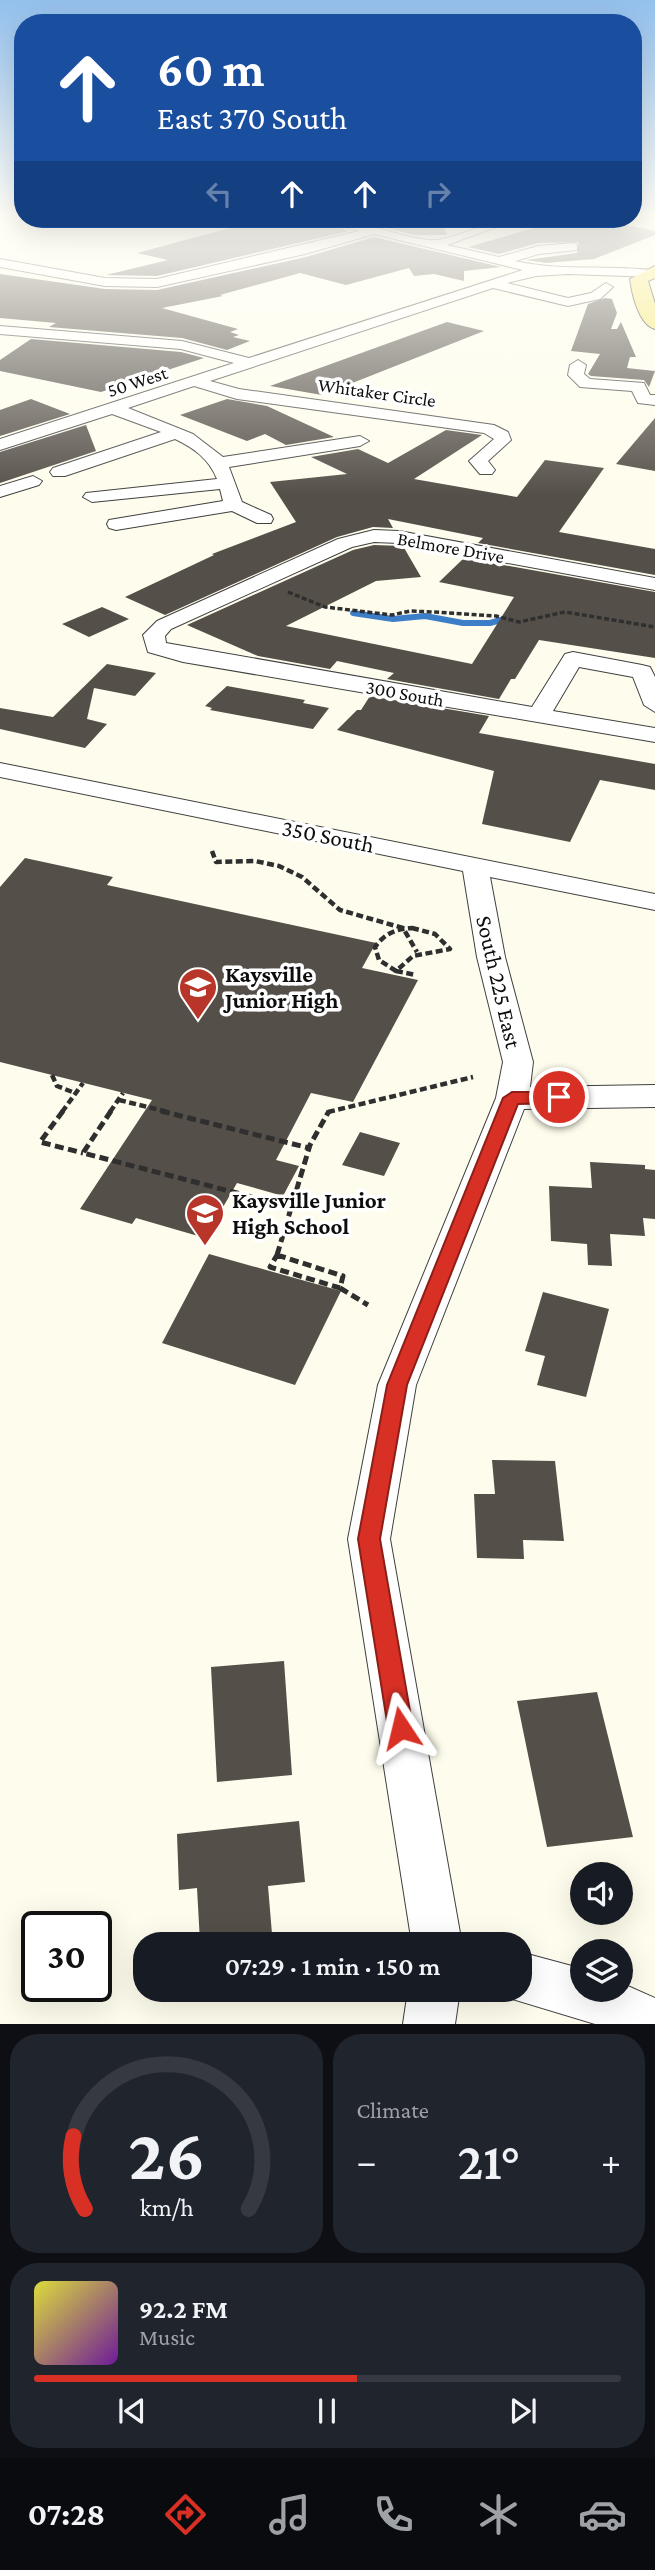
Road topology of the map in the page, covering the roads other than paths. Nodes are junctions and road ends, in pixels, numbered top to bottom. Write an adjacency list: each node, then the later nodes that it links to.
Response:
1 (418, 307): 3 (street, 50 West)
2 (2, 331): 3 (street)
3 (253, 364): 5 (street, 50 West)
4 (578, 365): 6 (street)
5 (196, 382): 7 (street, 50 West); 12 (street, Whitaker Circle)
6 (649, 402)
7 (114, 409): 8 (street); 10 (street, 50 West)
8 (175, 433): 11 (street); 13 (street)
9 (360, 441): 11 (street)
10 (0, 445)
11 (219, 463): 15 (street)
12 (486, 470)
13 (60, 472)
14 (33, 481): 16 (street)
15 (226, 483): 17 (street); 18 (street)
16 (0, 492)
17 (92, 497)
18 (234, 505): 19 (street); 20 (street)
19 (264, 519)
20 (116, 524)
21 (655, 584): 22 (street, Belmore Drive)
22 (156, 647): 24 (street, 300 South)
23 (655, 705): 24 (street)
24 (539, 716): 25 (street, 300 South)
25 (655, 736)
26 (0, 770): 27 (street, 350 South)
27 (475, 865): 28 (street, 350 South); 30 (street, South 225 East)
28 (655, 902)
29 (655, 1096): 30 (street)
30 (512, 1098): 31 (street, South 225 East)
31 (435, 1932)
32 (532, 1981): 35 (street)
33 (432, 2002): 34 (street)
34 (429, 2024)
35 (654, 2024)

